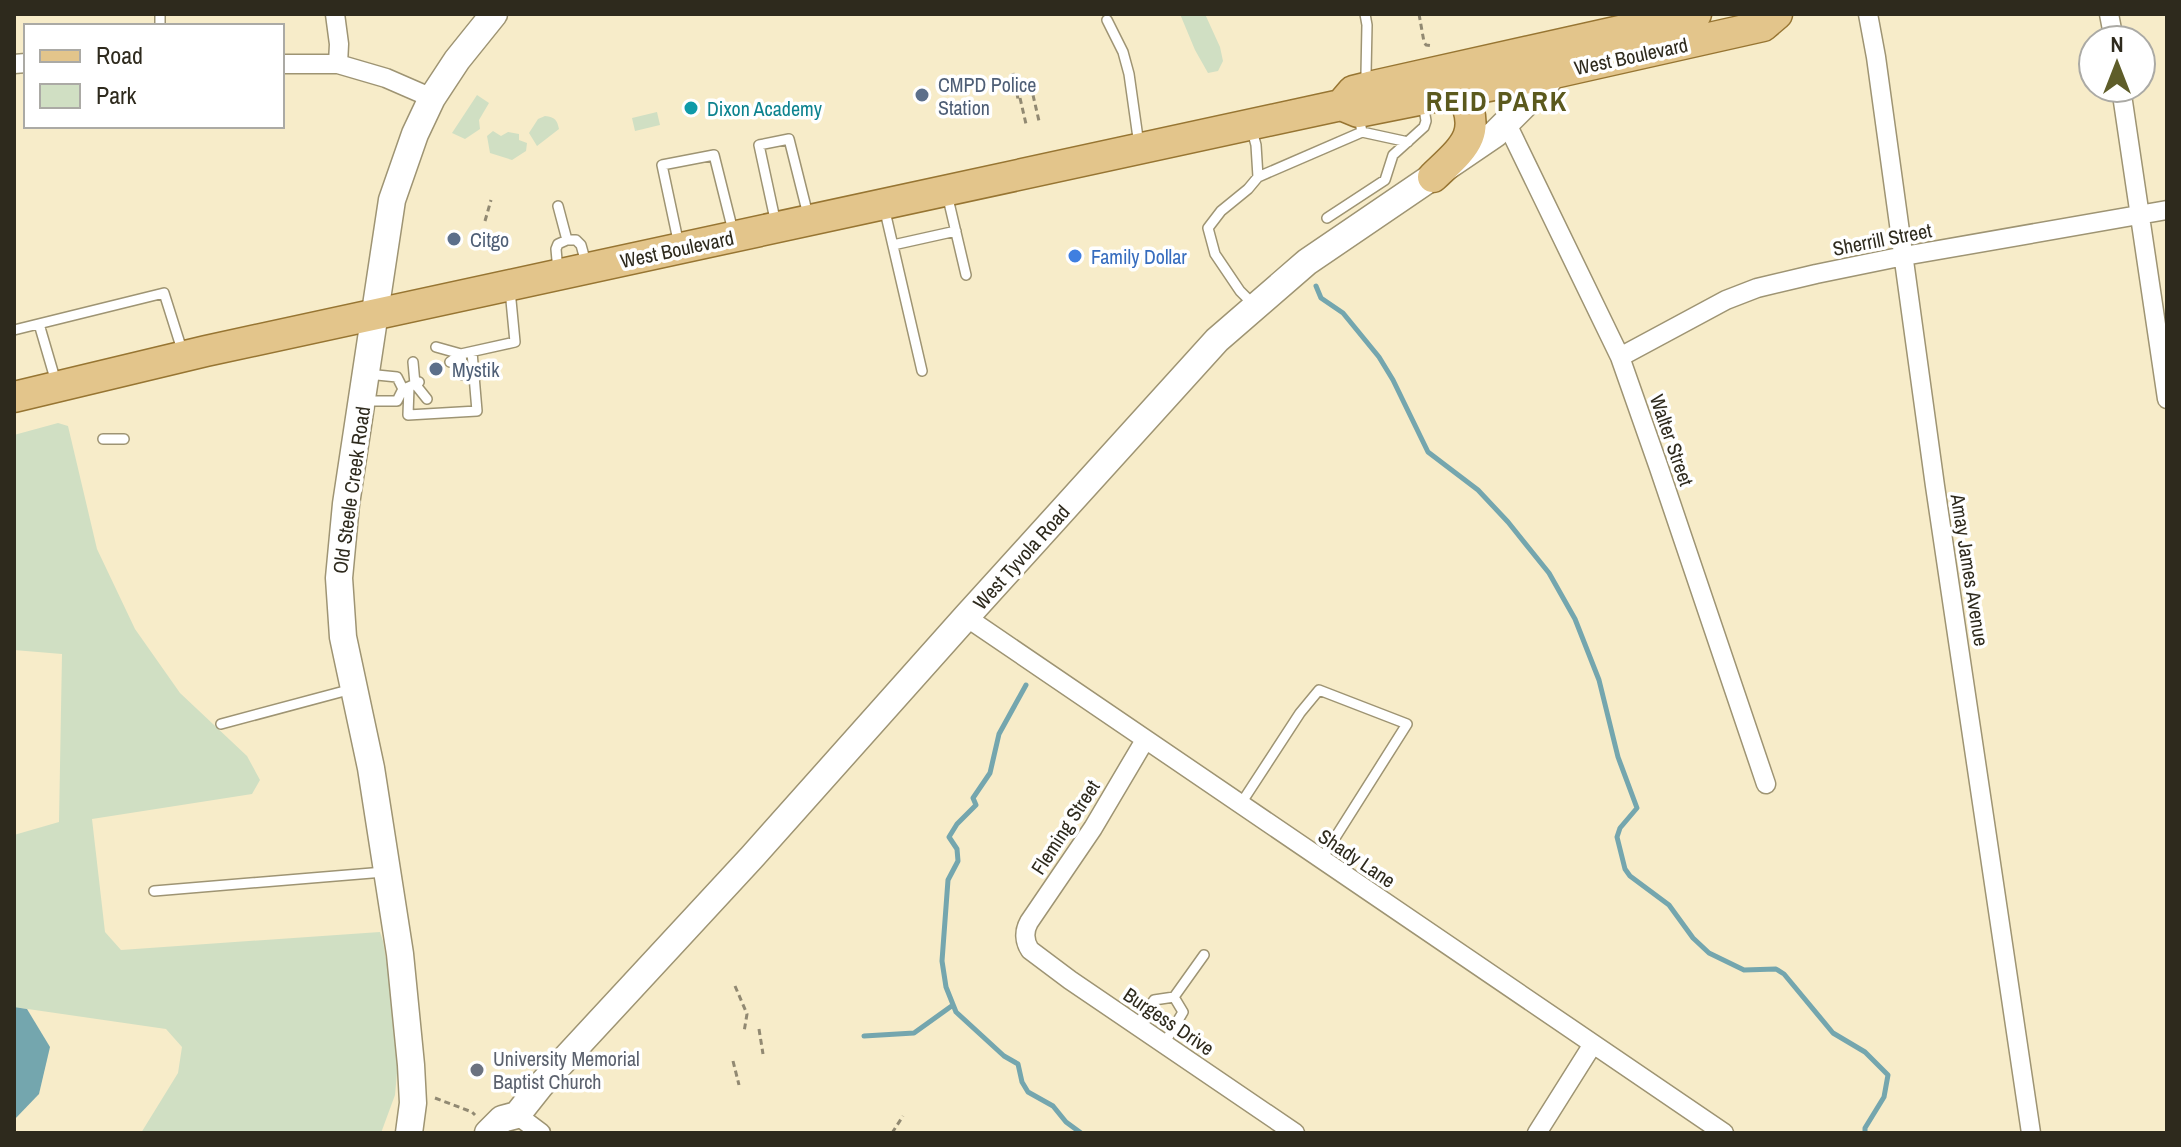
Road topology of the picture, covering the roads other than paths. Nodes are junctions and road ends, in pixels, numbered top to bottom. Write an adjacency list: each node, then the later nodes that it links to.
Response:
1 (335, 14): 10 (street)
2 (494, 14): 12 (street, Old Steele Creek Road)
3 (1365, 14): 15 (lane)
4 (1693, 14): 8 (main road, West Boulevard)
5 (1777, 14): 8 (main road, West Boulevard)
6 (1868, 14): 35 (street, Amay James Avenue)
7 (1107, 20): 19 (lane)
8 (1554, 59): 11 (main road, West Boulevard); 15 (main road, West Boulevard); 16 (street, West Tyvola Road)
9 (284, 64): 10 (street)
10 (338, 64): 12 (street)
11 (1461, 92): 13 (main road, West Boulevard); 21 (main road)
12 (432, 98): 40 (street, Old Steele Creek Road)
13 (1422, 100): 15 (main road, West Boulevard); 18 (lane)
14 (2123, 104): 26 (street)
15 (1358, 109): 17 (main road, West Boulevard); 18 (lane); 20 (lane)
16 (1507, 124): 21 (street, West Tyvola Road); 46 (street, Walter Street)
17 (1250, 125): 19 (main road, West Boulevard); 20 (lane)
18 (1408, 142): 27 (lane)
19 (1139, 148): 22 (main road, West Boulevard)
20 (1258, 177): 39 (lane)
21 (1433, 177): 39 (street, West Tyvola Road)
22 (946, 190): 23 (main road, West Boulevard); 30 (lane)
23 (883, 204): 28 (main road, West Boulevard); 33 (lane)
24 (558, 206): 32 (lane)
25 (2167, 210): 26 (street, Sherrill Street)
26 (2139, 215): 35 (street, Sherrill Street); 56 (street)
27 (1327, 218)
28 (810, 220): 29 (main road, West Boulevard); 29 (lane)
29 (777, 227): 31 (main road, West Boulevard)
30 (956, 231): 33 (lane); 37 (lane)
31 (734, 236): 34 (main road, West Boulevard); 34 (lane)
32 (567, 240): 36 (lane); 36 (lane)
33 (893, 245): 49 (lane)
34 (680, 248): 36 (main road, West Boulevard)
35 (1904, 256): 46 (street, Sherrill Street); 82 (street, Amay James Avenue)
36 (573, 272): 38 (main road, West Boulevard)
37 (966, 275)
38 (509, 285): 40 (main road, West Boulevard); 44 (lane)
39 (1256, 307): 60 (street, West Tyvola Road)
40 (377, 314): 45 (main road, West Boulevard); 50 (street, Old Steele Creek Road)
41 (39, 324): 42 (lane); 45 (lane); 53 (lane)
42 (14, 330)
43 (436, 347): 44 (lane)
44 (466, 353): 48 (lane); 51 (lane); 52 (lane)
45 (184, 356): 53 (main road, West Boulevard)
46 (1620, 357): 64 (street, Walter Street)
47 (413, 362): 52 (lane)
48 (450, 362)
49 (922, 371)
50 (367, 374): 52 (lane); 57 (street, Old Steele Creek Road)
51 (463, 375)
52 (412, 385): 55 (lane); 57 (lane)
53 (58, 386): 54 (main road, West Boulevard)
54 (14, 397)
55 (427, 399)
56 (2167, 399)
57 (363, 401): 61 (street, Old Steele Creek Road)
58 (103, 439): 59 (lane)
59 (124, 439)
60 (966, 617): 63 (street, Shady Lane); 75 (street, West Tyvola Road)
61 (355, 688): 62 (lane); 67 (street, Old Steele Creek Road)
62 (221, 724)
63 (1145, 740): 65 (street, Shady Lane); 69 (street, Fleming Street)
64 (1766, 784)
65 (1240, 805): 66 (street, Shady Lane); 66 (lane)
66 (1321, 860): 74 (street, Shady Lane)
67 (387, 872): 68 (lane); 77 (street, Old Steele Creek Road)
68 (154, 891)
69 (1025, 939): 72 (street, Burgess Drive)
70 (1204, 955): 71 (lane)
71 (1174, 997): 72 (lane); 73 (lane)
72 (1137, 1025): 73 (street, Burgess Drive)
73 (1164, 1044): 79 (street, Burgess Drive)
74 (1593, 1044): 80 (street); 81 (street, Shady Lane)
75 (515, 1124): 76 (street, West Tyvola Road); 78 (street)
76 (484, 1128)
77 (409, 1133)
78 (541, 1133)
79 (1295, 1133)
80 (1537, 1133)
81 (1724, 1133)
82 (2031, 1133)

